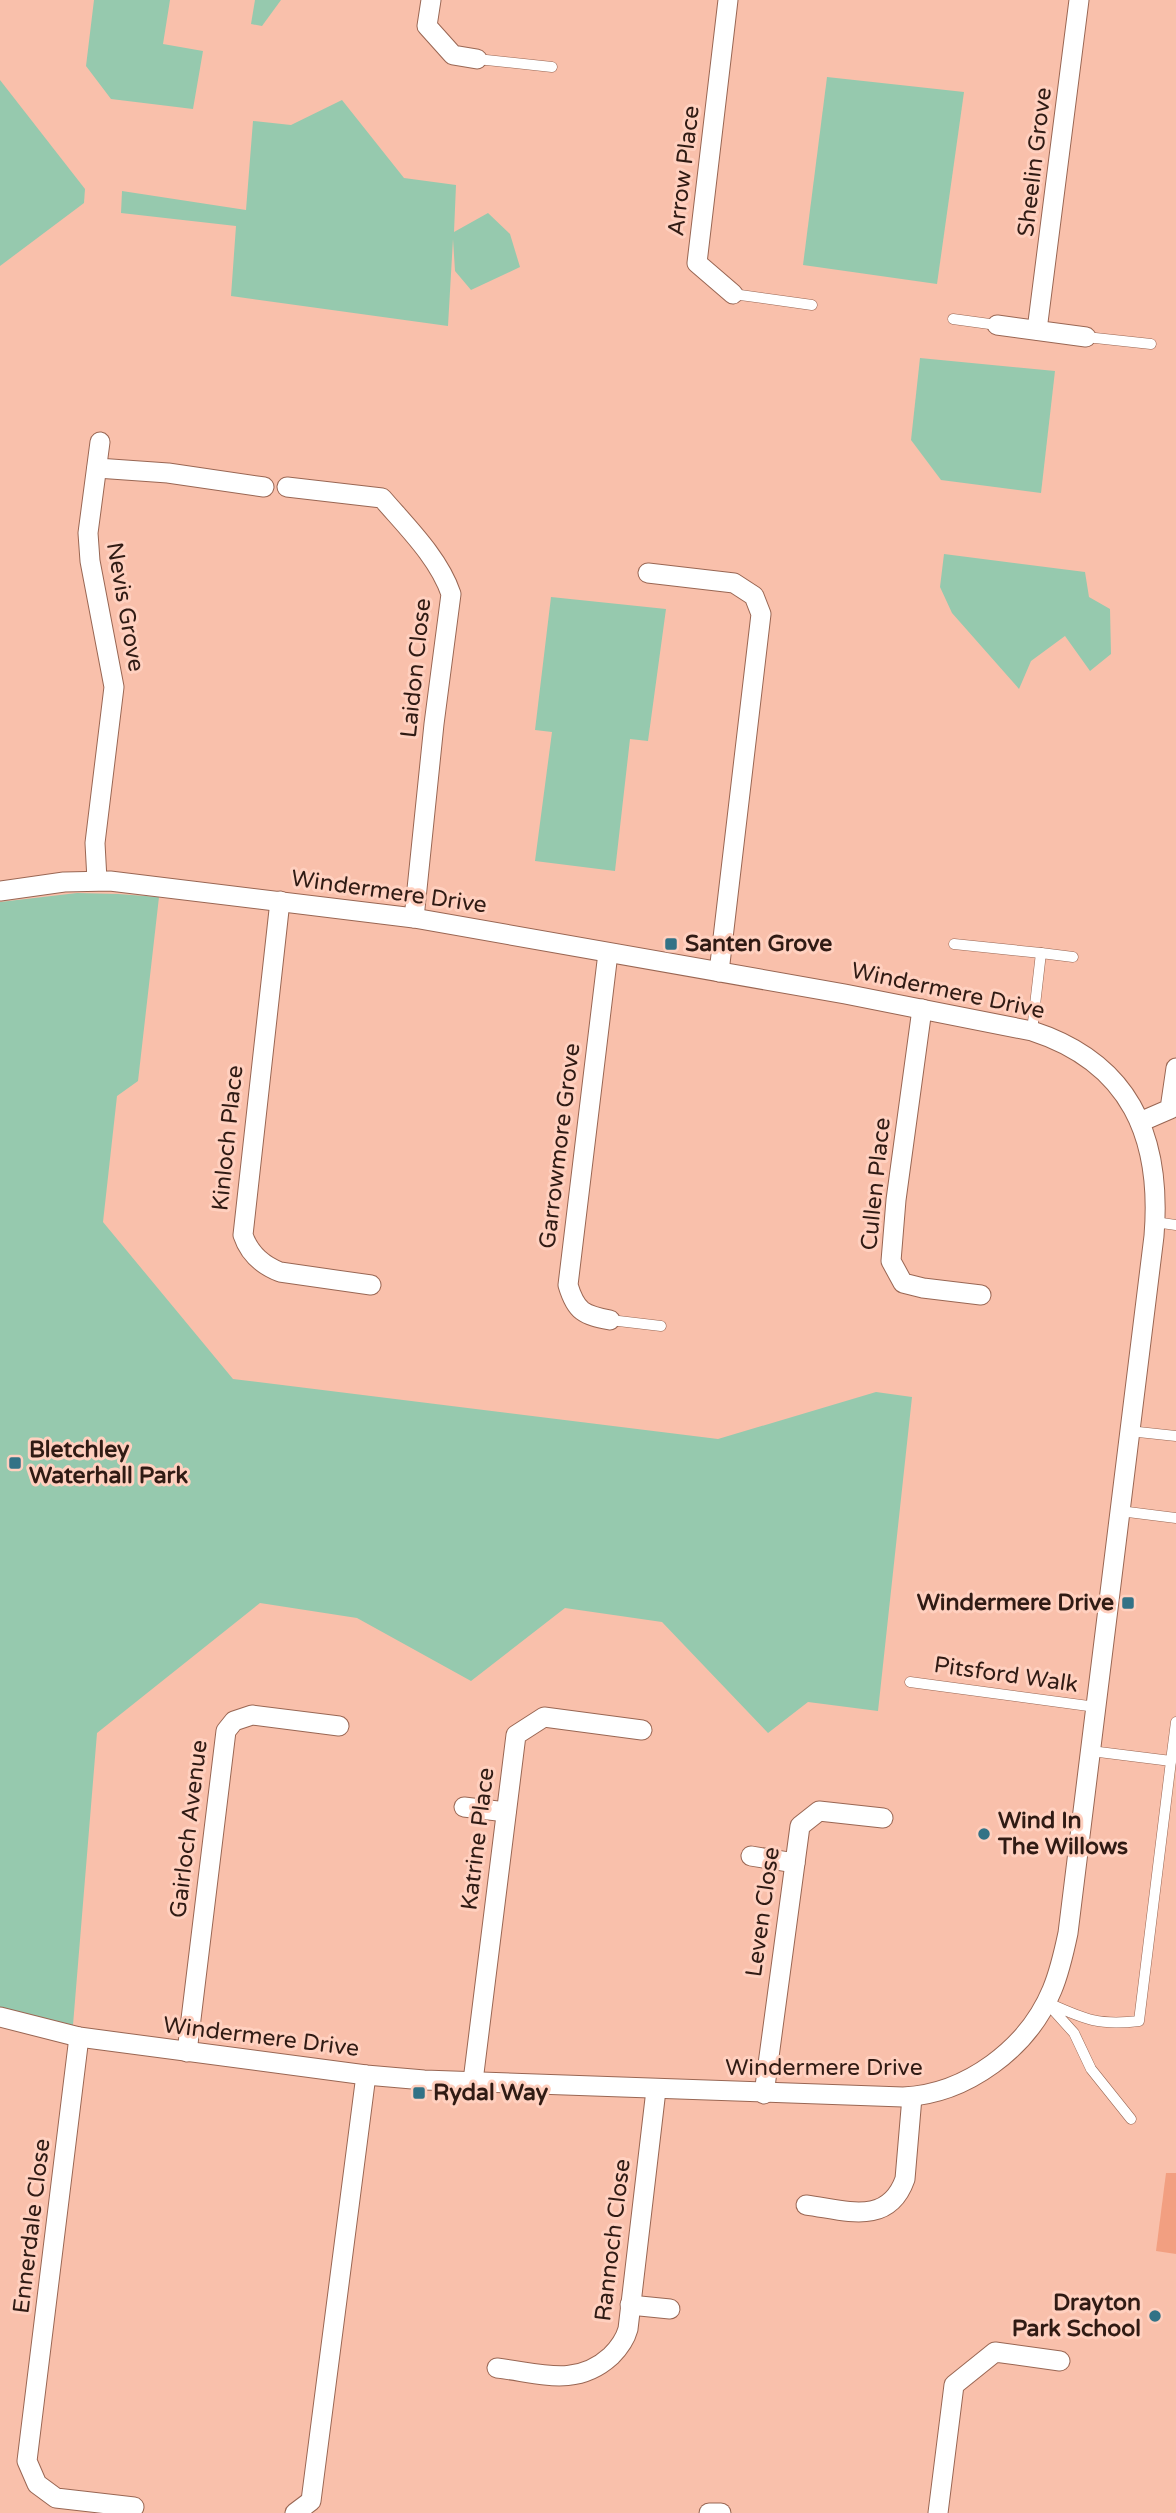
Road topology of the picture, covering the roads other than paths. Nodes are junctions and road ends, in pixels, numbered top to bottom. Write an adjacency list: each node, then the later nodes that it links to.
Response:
1 (430, 0): 4 (street)
2 (728, 0): 6 (street, Arrow Place)
3 (1079, 0): 10 (street, Sheelin Grove)
4 (477, 59): 5 (lane)
5 (552, 67)
6 (733, 294): 7 (lane, Arrow Place)
7 (812, 305)
8 (953, 319): 9 (lane)
9 (997, 325): 10 (street)
10 (1037, 330): 11 (street)
11 (1086, 337): 12 (lane)
12 (1151, 344)
13 (100, 442): 14 (street, Nevis Grove)
14 (97, 468): 15 (street); 18 (street, Nevis Grove)
15 (264, 487)
16 (287, 487): 21 (street, Laidon Close)
17 (648, 573): 26 (street)
18 (97, 880): 19 (street, Windermere Drive); 20 (street, Windermere Drive)
19 (0, 891)
20 (280, 901): 21 (street, Windermere Drive); 33 (street, Kinloch Place)
21 (414, 918): 23 (street, Windermere Drive)
22 (954, 944): 24 (lane)
23 (608, 953): 26 (street, Windermere Drive); 35 (street, Garrowmore Grove)
24 (1041, 953): 25 (lane); 28 (lane)
25 (1073, 957)
26 (719, 972): 27 (street, Windermere Drive)
27 (922, 1009): 28 (street, Windermere Drive); 34 (street, Cullen Place)
28 (1032, 1031): 30 (street, Windermere Drive)
29 (1176, 1068): 30 (street)
30 (1140, 1122): 31 (street, Windermere Drive)
31 (1155, 1222): 32 (lane); 37 (street, Windermere Drive)
32 (1176, 1225)
33 (371, 1285)
34 (981, 1295)
35 (610, 1320): 36 (lane)
36 (660, 1326)
37 (1129, 1430): 38 (lane); 39 (street, Windermere Drive)
38 (1176, 1436)
39 (1120, 1511): 40 (lane); 42 (street, Windermere Drive)
40 (1176, 1518)
41 (910, 1682): 42 (lane, Pitsford Walk)
42 (1096, 1707): 46 (street, Windermere Drive)
43 (1176, 1723): 47 (lane)
44 (339, 1726): 56 (street, Gairloch Avenue)
45 (642, 1730): 49 (street, Katrine Place)
46 (1091, 1751): 47 (lane); 53 (street, Windermere Drive)
47 (1171, 1761): 53 (lane)
48 (464, 1807): 49 (street)
49 (506, 1812): 58 (street, Katrine Place)
50 (883, 1818): 52 (street, Leven Close)
51 (751, 1856): 52 (street)
52 (794, 1863): 60 (street, Leven Close)
53 (1046, 2002): 61 (street, Windermere Drive); 62 (lane)
54 (0, 2017): 55 (street, Windermere Drive)
55 (79, 2037): 56 (street, Windermere Drive); 68 (street, Ennerdale Close)
56 (187, 2052): 57 (street, Windermere Drive)
57 (366, 2075): 58 (street, Windermere Drive); 69 (street)
58 (473, 2081): 59 (street, Windermere Drive)
59 (656, 2090): 60 (street, Windermere Drive); 64 (street, Rannoch Close)
60 (764, 2094): 61 (street, Windermere Drive)
61 (912, 2097): 63 (street)
62 (1131, 2119)
63 (806, 2205)
64 (630, 2305): 65 (street); 67 (street, Rannoch Close)
65 (670, 2309)
66 (1059, 2361): 72 (street)
67 (497, 2368)
68 (134, 2507)
69 (295, 2513)
70 (709, 2513): 71 (street)
71 (721, 2513)
72 (938, 2513)

